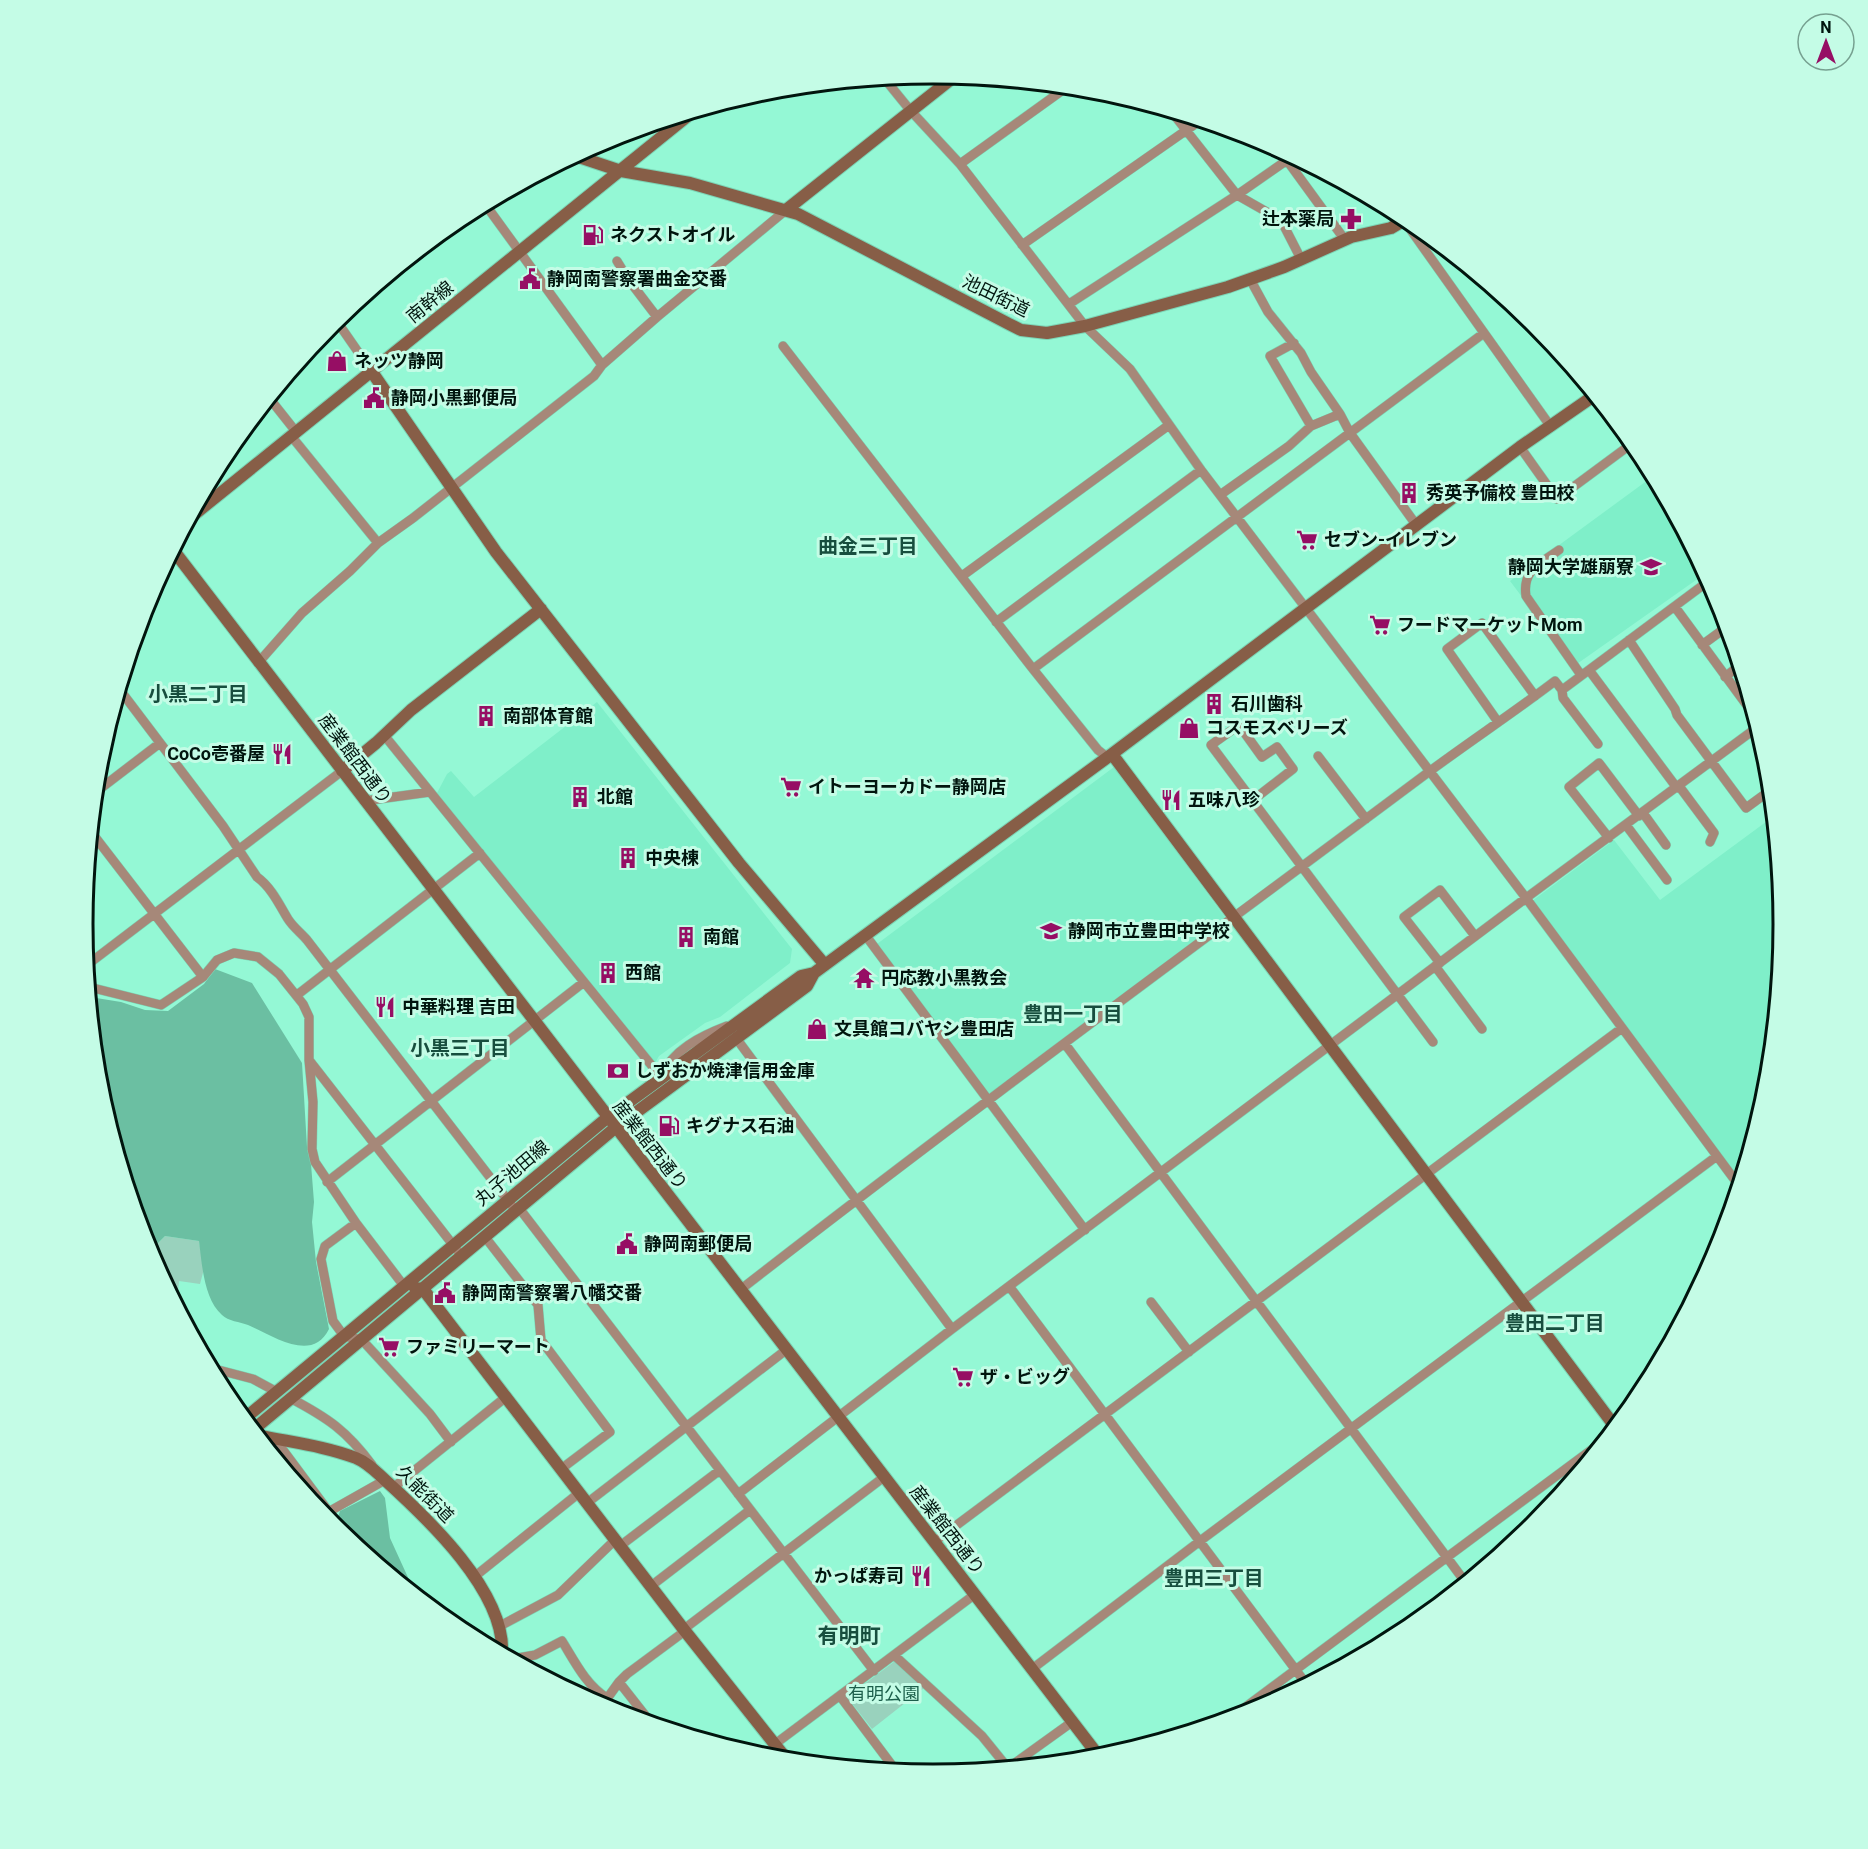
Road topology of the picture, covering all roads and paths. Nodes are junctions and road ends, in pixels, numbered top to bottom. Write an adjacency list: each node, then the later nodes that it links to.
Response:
1 (944, 84): 4 (street)
2 (890, 86): 4 (street)
3 (1058, 93): 11 (street)
4 (910, 110): 11 (street); 15 (street)
5 (1179, 121): 8 (street)
6 (676, 125): 13 (street, 南幹線)
7 (1193, 126): 8 (street)
8 (1186, 131): 14 (street); 20 (street)
9 (587, 160): 13 (street, 池田街道)
10 (1285, 161): 14 (street)
11 (960, 164): 20 (street)
12 (1295, 166): 19 (street)
13 (621, 171): 15 (street, 池田街道); 21 (street, 南幹線)
14 (1237, 195): 22 (street); 25 (street)
15 (786, 210): 26 (street); 27 (street, 池田街道)
16 (491, 211): 21 (street)
17 (1396, 223): 19 (street, 池田街道)
18 (1417, 238): 29 (street)
19 (1345, 240): 22 (street, 池田街道)
20 (1022, 245): 25 (street)
21 (521, 252): 32 (street); 33 (street, 南幹線)
22 (1300, 259): 24 (street, 池田街道)
23 (617, 261): 26 (street)
24 (1250, 279): 27 (street, 池田街道); 30 (street)
25 (1069, 304): 27 (street)
26 (657, 317): 32 (street)
27 (1085, 326): 37 (street)
28 (342, 328): 33 (street)
29 (1484, 333): 39 (street); 40 (street)
30 (1293, 343): 36 (street); 38 (street)
31 (783, 346): 53 (street)
32 (602, 365): 45 (street)
33 (372, 372): 41 (street, 南幹線); 45 (street)
34 (1590, 400): 39 (street, 丸子池田線)
35 (274, 405): 41 (street)
36 (1340, 414): 38 (street); 40 (street)
37 (1169, 425): 44 (street); 53 (street)
38 (1311, 426): 46 (street)
39 (1551, 427): 42 (street, 丸子池田線)
40 (1350, 433): 48 (street); 49 (street)
41 (294, 435): 47 (street, 南幹線); 50 (street)
42 (1521, 447): 43 (street); 49 (street, 丸子池田線)
43 (1626, 448)
44 (1201, 470): 46 (street); 58 (street)
45 (450, 488): 50 (street); 57 (street)
46 (1220, 495): 48 (street)
47 (204, 507)
48 (1235, 517): 56 (street); 63 (street)
49 (1417, 526): 56 (street, 丸子池田線)
50 (378, 543): 62 (street)
51 (1559, 550): 65 (street)
52 (178, 557): 62 (street, 産業館西通り)
53 (962, 576): 58 (street)
54 (1703, 585): 55 (street)
55 (1675, 607): 60 (street); 61 (street)
56 (1305, 608): 76 (street, 丸子池田線); 80 (street)
57 (540, 609): 73 (street); 105 (street)
58 (996, 622): 63 (street)
59 (1721, 631): 61 (street)
60 (1629, 640): 65 (street); 78 (street)
61 (1702, 645): 66 (street)
62 (258, 663): 79 (street, 産業館西通り)
63 (1033, 669): 76 (street)
64 (1735, 669): 66 (street)
65 (1585, 673): 67 (street); 82 (street)
66 (1725, 677): 70 (street)
67 (1562, 690): 68 (street); 75 (street)
68 (1535, 696): 71 (street); 71 (street)
69 (125, 697): 74 (street)
70 (1745, 703)
71 (1498, 722): 80 (street)
72 (1752, 732): 78 (street)
73 (384, 735): 79 (street); 83 (street)
74 (160, 743): 81 (street); 94 (street)
75 (1598, 744)
76 (1109, 756): 101 (street); 102 (street, 丸子池田線)
77 (1318, 756): 88 (street)
78 (1711, 763): 82 (street); 84 (street)
79 (342, 771): 86 (street, 産業館西通り); 94 (street)
80 (1429, 771): 88 (street); 99 (street)
81 (106, 784)
82 (1678, 787): 87 (street); 92 (street)
83 (430, 792): 86 (street); 95 (street)
84 (1764, 795)
85 (1253, 800): 85 (street); 96 (street)
86 (364, 801): 98 (street, 産業館西通り)
87 (1641, 814): 89 (street); 90 (street); 93 (street)
88 (1366, 819): 96 (street)
89 (1626, 825): 90 (street); 97 (street)
90 (1608, 838): 99 (street)
91 (98, 841): 100 (street)
92 (1710, 842)
93 (1666, 844)
94 (238, 849): 100 (street); 107 (street)
95 (480, 853): 98 (street); 110 (street)
96 (1302, 867): 101 (street); 113 (street)
97 (1668, 880)
98 (433, 891): 107 (street); 114 (street, 産業館西通り)
99 (1526, 898): 103 (street); 116 (street)
100 (154, 913): 104 (street); 109 (street)
101 (1234, 918): 120 (street); 121 (street)
102 (866, 936): 105 (street, 丸子池田線); 125 (street)
103 (1475, 936): 106 (street); 106 (street)
104 (94, 959)
105 (825, 965): 108 (street, 丸子池田線)
106 (1437, 965): 113 (street); 117 (street)
107 (330, 970): 112 (street); 124 (street)
108 (814, 973): 115 (street, 丸子池田線); 118 (street, 丸子池田線)
109 (203, 977): 111 (street); 112 (street)
110 (584, 982): 114 (street); 123 (street)
111 (96, 989)
112 (297, 995): 122 (street)
113 (1397, 995): 119 (street); 121 (street)
114 (533, 1021): 124 (street); 126 (street, 産業館西通り)
115 (740, 1021): 118 (street, 丸子池田線); 123 (street)
116 (1622, 1028): 129 (street); 131 (street)
117 (1482, 1029)
118 (732, 1034): 123 (street, 丸子池田線); 127 (street, 丸子池田線); 135 (street)
119 (1433, 1042)
120 (1065, 1044): 125 (street); 130 (street)
121 (1330, 1045): 130 (street); 131 (street)
122 (309, 1060): 128 (street); 133 (street)
123 (661, 1077): 126 (street, 丸子池田線)
124 (431, 1099): 128 (street); 134 (street)
125 (987, 1100): 135 (street); 138 (street)
126 (607, 1118): 127 (street, 産業館西通り); 134 (street, 丸子池田線)
127 (615, 1128): 136 (street, 丸子池田線); 145 (street, 産業館西通り)
128 (375, 1143): 133 (street); 140 (street)
129 (1717, 1156): 132 (street); 147 (street)
130 (1162, 1173): 138 (street); 146 (street)
131 (1427, 1174): 146 (street); 147 (street)
132 (1735, 1179)
133 (327, 1182): 137 (street)
134 (505, 1197): 136 (street); 140 (street, 丸子池田線)
135 (856, 1200): 145 (street); 149 (street)
136 (518, 1210): 139 (street, 丸子池田線); 163 (street)
137 (356, 1224): 142 (street); 150 (street)
138 (1085, 1230): 143 (street)
139 (485, 1237): 141 (street, 丸子池田線); 169 (street)
140 (453, 1245): 141 (street); 142 (street, 丸子池田線)
141 (463, 1256): 144 (street, 丸子池田線)
142 (404, 1286): 144 (street); 150 (street, 丸子池田線)
143 (1009, 1286): 149 (street); 159 (street)
144 (423, 1289): 151 (street, 丸子池田線); 156 (street)
145 (740, 1290): 152 (street, 産業館西通り)
146 (1257, 1301): 153 (street); 164 (street)
147 (1521, 1301): 161 (street); 164 (street)
148 (1151, 1302): 153 (street)
149 (952, 1329): 160 (street)
150 (344, 1336): 151 (street); 155 (street, 丸子池田線)
151 (362, 1340): 157 (street, 丸子池田線); 167 (street)
152 (786, 1350): 160 (street, 産業館西通り); 163 (street)
153 (1189, 1352): 159 (street)
154 (223, 1371): 155 (street)
155 (277, 1392): 158 (street, 丸子池田線)
156 (506, 1397): 167 (street); 169 (street)
157 (290, 1398): 162 (street, 丸子池田線); 170 (street)
158 (251, 1413)
159 (1104, 1414): 179 (street); 180 (street)
160 (838, 1416): 172 (street, 産業館西通り); 175 (street)
161 (1611, 1422)
162 (259, 1425)
163 (686, 1426): 171 (street); 176 (street)
164 (1350, 1429): 179 (street); 183 (street)
165 (268, 1437): 166 (street, 久能街道)
166 (274, 1438): 170 (street, 久能街道); 173 (street)
167 (452, 1442): 174 (street)
168 (1587, 1453): 183 (street)
169 (561, 1469): 176 (street)
170 (375, 1470): 174 (street, 久能街道)
171 (720, 1470): 175 (street); 181 (street)
172 (884, 1477): 180 (street, 産業館西通り); 182 (street)
173 (302, 1479)
174 (389, 1483): 178 (street); 184 (street, 久能街道)
175 (738, 1494): 177 (street)
176 (583, 1498): 181 (street); 184 (street)
177 (750, 1510): 182 (street); 186 (street)
178 (332, 1511)
179 (1200, 1541): 193 (street); 194 (street)
180 (934, 1542): 187 (street, 産業館西通り)
181 (617, 1543): 186 (street); 188 (street)
182 (784, 1554): 189 (street); 195 (street)
183 (1446, 1557): 185 (street); 194 (street)
184 (474, 1577): 188 (street, 久能街道)
185 (1462, 1578)
186 (651, 1586): 189 (street)
187 (974, 1594): 191 (street); 193 (street, 産業館西通り)
188 (500, 1626): 190 (street, 久能街道)
189 (684, 1630): 197 (street); 203 (street)
190 (503, 1645)
191 (895, 1656): 195 (street); 207 (street)
192 (523, 1657): 199 (street)
193 (1032, 1669): 202 (street, 産業館西通り)
194 (1295, 1670): 196 (street); 200 (street)
195 (874, 1671): 198 (street)
196 (1303, 1680)
197 (619, 1682): 199 (street); 201 (street)
198 (840, 1696): 205 (street); 208 (street)
199 (607, 1698)
200 (1251, 1703)
201 (643, 1712)
202 (1072, 1722): 204 (street, 産業館西通り); 206 (street)
203 (776, 1750)
204 (1094, 1750)
205 (782, 1751)
206 (1017, 1760)
207 (1001, 1762)
208 (891, 1763)

